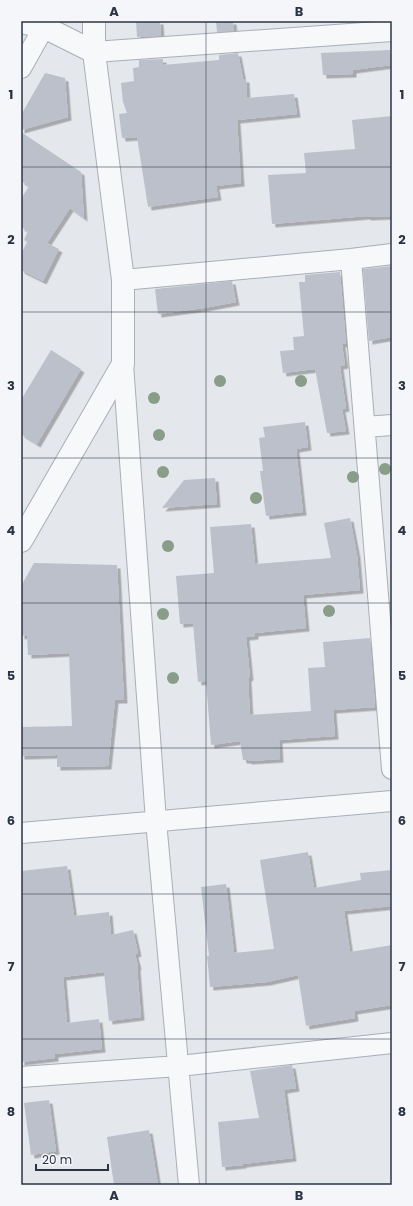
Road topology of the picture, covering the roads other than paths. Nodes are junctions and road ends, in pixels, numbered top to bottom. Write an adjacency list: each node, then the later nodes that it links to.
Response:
1 (94, 21): 5 (street)
2 (21, 22): 3 (street)
3 (44, 27): 5 (street); 6 (street)
4 (392, 31): 5 (street)
5 (94, 52): 9 (street)
6 (21, 68)
7 (392, 254): 8 (street)
8 (351, 259): 9 (street); 12 (street)
9 (124, 280): 10 (street)
10 (123, 364): 13 (street); 17 (street)
11 (392, 425): 12 (street)
12 (365, 428): 14 (street)
13 (21, 541)
14 (385, 596): 15 (street)
15 (392, 769)
16 (392, 801): 17 (street)
17 (156, 821): 18 (street); 20 (street)
18 (21, 832)
19 (392, 1043): 20 (street)
20 (178, 1066): 21 (street); 22 (street)
21 (21, 1077)
22 (189, 1185)

